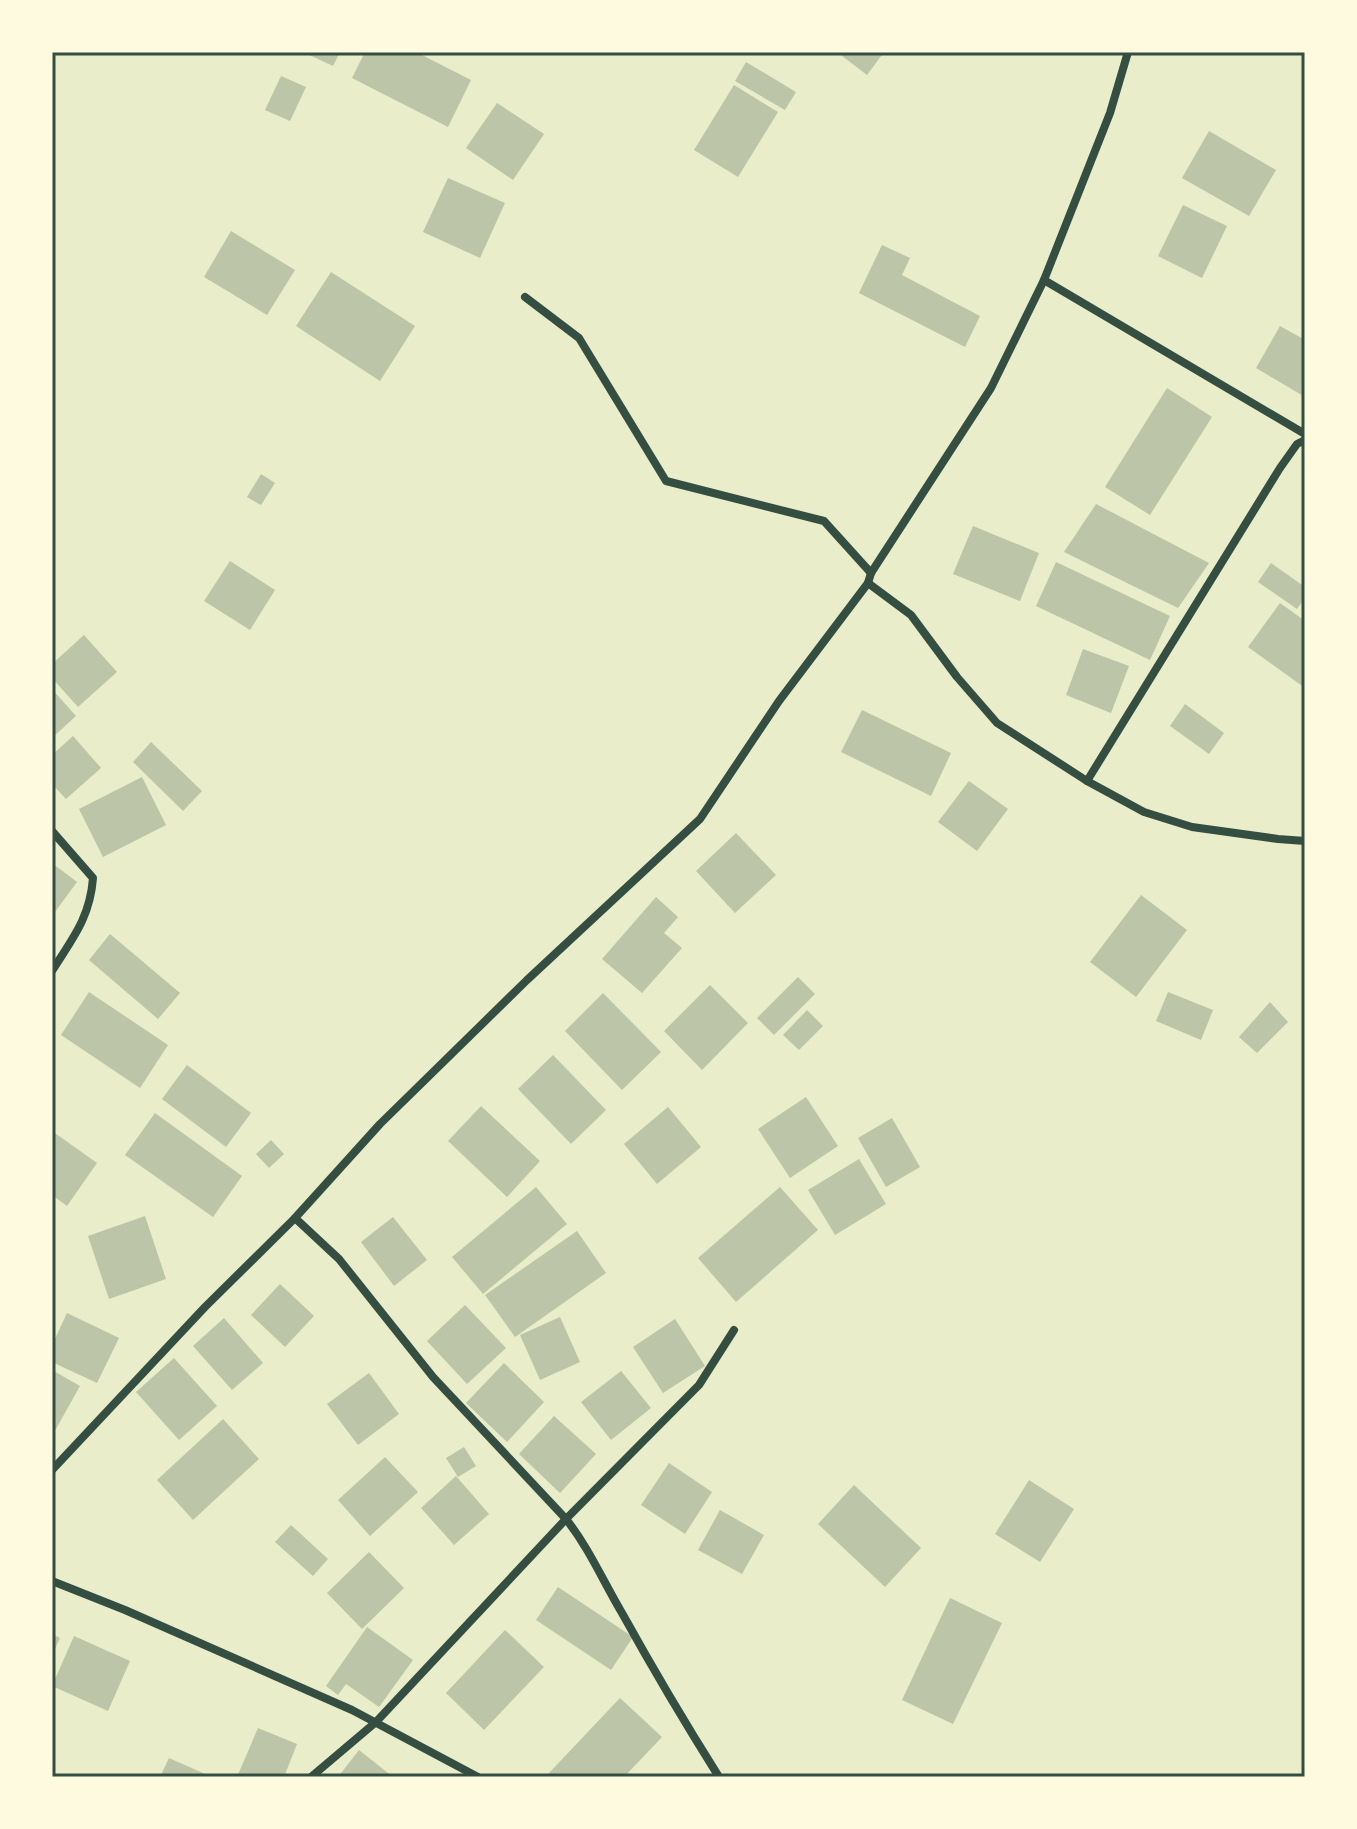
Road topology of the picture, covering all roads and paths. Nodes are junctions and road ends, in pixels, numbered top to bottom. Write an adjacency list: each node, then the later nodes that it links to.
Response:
1 (1128, 52): 2 (street)
2 (1044, 280): 4 (street); 6 (street)
3 (525, 297): 6 (street)
4 (1305, 434)
5 (1305, 440): 8 (street)
6 (871, 573): 7 (street)
7 (868, 583): 8 (street); 12 (street)
8 (1087, 781): 10 (street)
9 (52, 831): 11 (street)
10 (1305, 841)
11 (52, 971)
12 (295, 1218): 14 (street); 15 (street)
13 (734, 1330): 15 (street)
14 (52, 1470)
15 (566, 1519): 17 (street); 20 (street)
16 (52, 1581): 17 (street)
17 (376, 1722): 18 (street); 19 (street)
18 (311, 1777)
19 (478, 1777)
20 (719, 1777)

